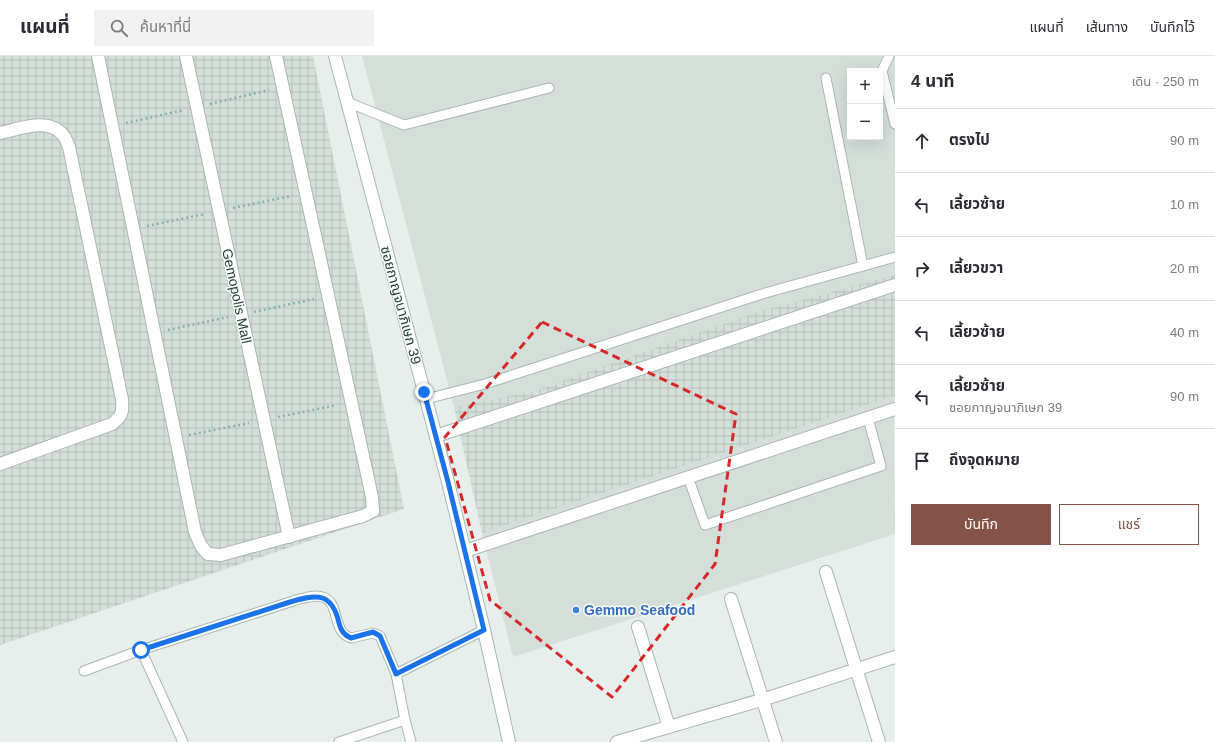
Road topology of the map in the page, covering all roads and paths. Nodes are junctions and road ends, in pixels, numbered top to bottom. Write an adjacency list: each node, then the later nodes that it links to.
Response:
1 (98, 56): 20 (street)
2 (186, 56): 20 (street, Gemopolis Mall)
3 (276, 56): 20 (street)
4 (335, 56): 8 (street, ซอยกาญจนาภิเษก 39)
5 (889, 56): 9 (lane)
6 (826, 78): 12 (lane)
7 (549, 88): 8 (lane)
8 (347, 102): 14 (street, ซอยกาญจนาภิเษก 39)
9 (895, 124)
10 (0, 133): 18 (street)
11 (895, 257): 12 (lane)
12 (863, 266): 14 (lane)
13 (895, 285): 17 (street)
14 (426, 399): 17 (street, ซอยกาญจนาภิเษก 39)
15 (895, 409): 16 (street)
16 (868, 418): 19 (street); 19 (lane)
17 (436, 436): 21 (street, ซอยกาญจนาภิเษก 39)
18 (0, 464)
19 (688, 477): 21 (street)
20 (289, 536)
21 (465, 551): 25 (street, ซอยกาญจนาภิเษก 39)
22 (826, 572): 28 (street)
23 (730, 599): 31 (street)
24 (638, 627): 33 (street)
25 (484, 630): 30 (lane); 37 (street, ซอยกาญจนาภิเษก 39)
26 (141, 650): 29 (lane); 30 (lane); 34 (lane)
27 (895, 658): 28 (street)
28 (857, 670): 31 (street); 40 (street)
29 (84, 671)
30 (396, 674): 32 (lane)
31 (763, 700): 33 (street); 39 (street)
32 (405, 720): 35 (lane); 36 (lane)
33 (669, 727): 38 (street)
34 (183, 742)
35 (339, 742)
36 (411, 742)
37 (509, 742)
38 (616, 742)
39 (776, 742)
40 (879, 742)

